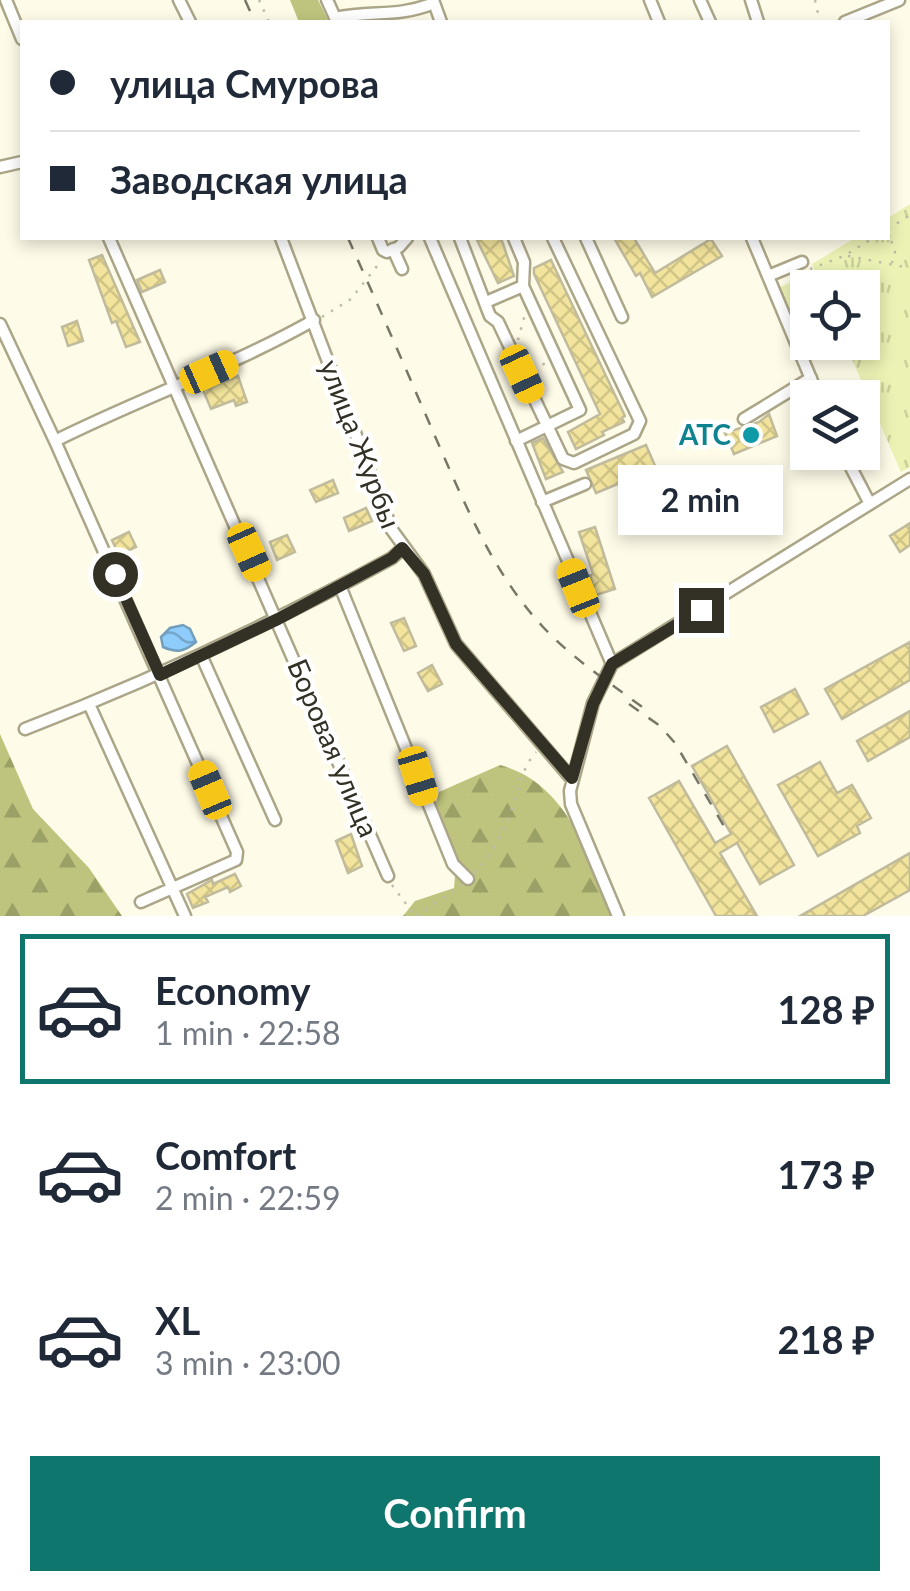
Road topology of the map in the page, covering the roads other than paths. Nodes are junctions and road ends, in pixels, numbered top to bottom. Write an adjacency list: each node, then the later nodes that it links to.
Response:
1 (6, 0): 8 (street)
2 (327, 0): 6 (street)
3 (899, 0): 7 (street)
4 (433, 1): 5 (street)
5 (413, 17): 6 (street)
6 (336, 20)
7 (850, 20)
8 (20, 34)
9 (110, 240): 29 (street, Боровая улица)
10 (282, 240): 26 (street, улица Журбы)
11 (379, 240): 19 (street)
12 (404, 240): 19 (street)
13 (431, 240): 33 (street)
14 (461, 240): 24 (street)
15 (515, 240): 23 (street)
16 (554, 240): 31 (street)
17 (587, 240): 25 (street)
18 (753, 240): 22 (street)
19 (390, 251): 21 (street)
20 (801, 268): 22 (street)
21 (402, 269)
22 (768, 276): 28 (street)
23 (526, 292): 24 (street); 31 (street)
24 (486, 302): 31 (street)
25 (622, 318)
26 (314, 320): 29 (street); 39 (street, улица Журбы)
27 (0, 324): 32 (street)
28 (811, 378): 30 (street)
29 (176, 386): 32 (street); 41 (street, Боровая улица)
30 (744, 419)
31 (548, 427): 33 (street)
32 (56, 440): 44 (street)
33 (516, 441): 37 (street)
34 (852, 470): 38 (street)
35 (910, 479): 38 (street)
36 (584, 484): 37 (street)
37 (542, 502): 43 (street)
38 (870, 504): 43 (street)
39 (402, 548): 40 (street); 47 (street, улица Журбы)
40 (340, 586): 41 (street); 50 (street)
41 (278, 619): 42 (street); 49 (street, Боровая улица)
42 (201, 655): 44 (street); 48 (street)
43 (612, 664): 47 (street)
44 (160, 675): 45 (street); 51 (street)
45 (88, 704): 46 (street); 51 (street)
46 (25, 729)
47 (572, 778): 54 (street)
48 (274, 820)
49 (388, 876)
50 (468, 879)
51 (171, 889): 52 (street); 53 (street)
52 (141, 902)
53 (185, 916)
54 (618, 916)

